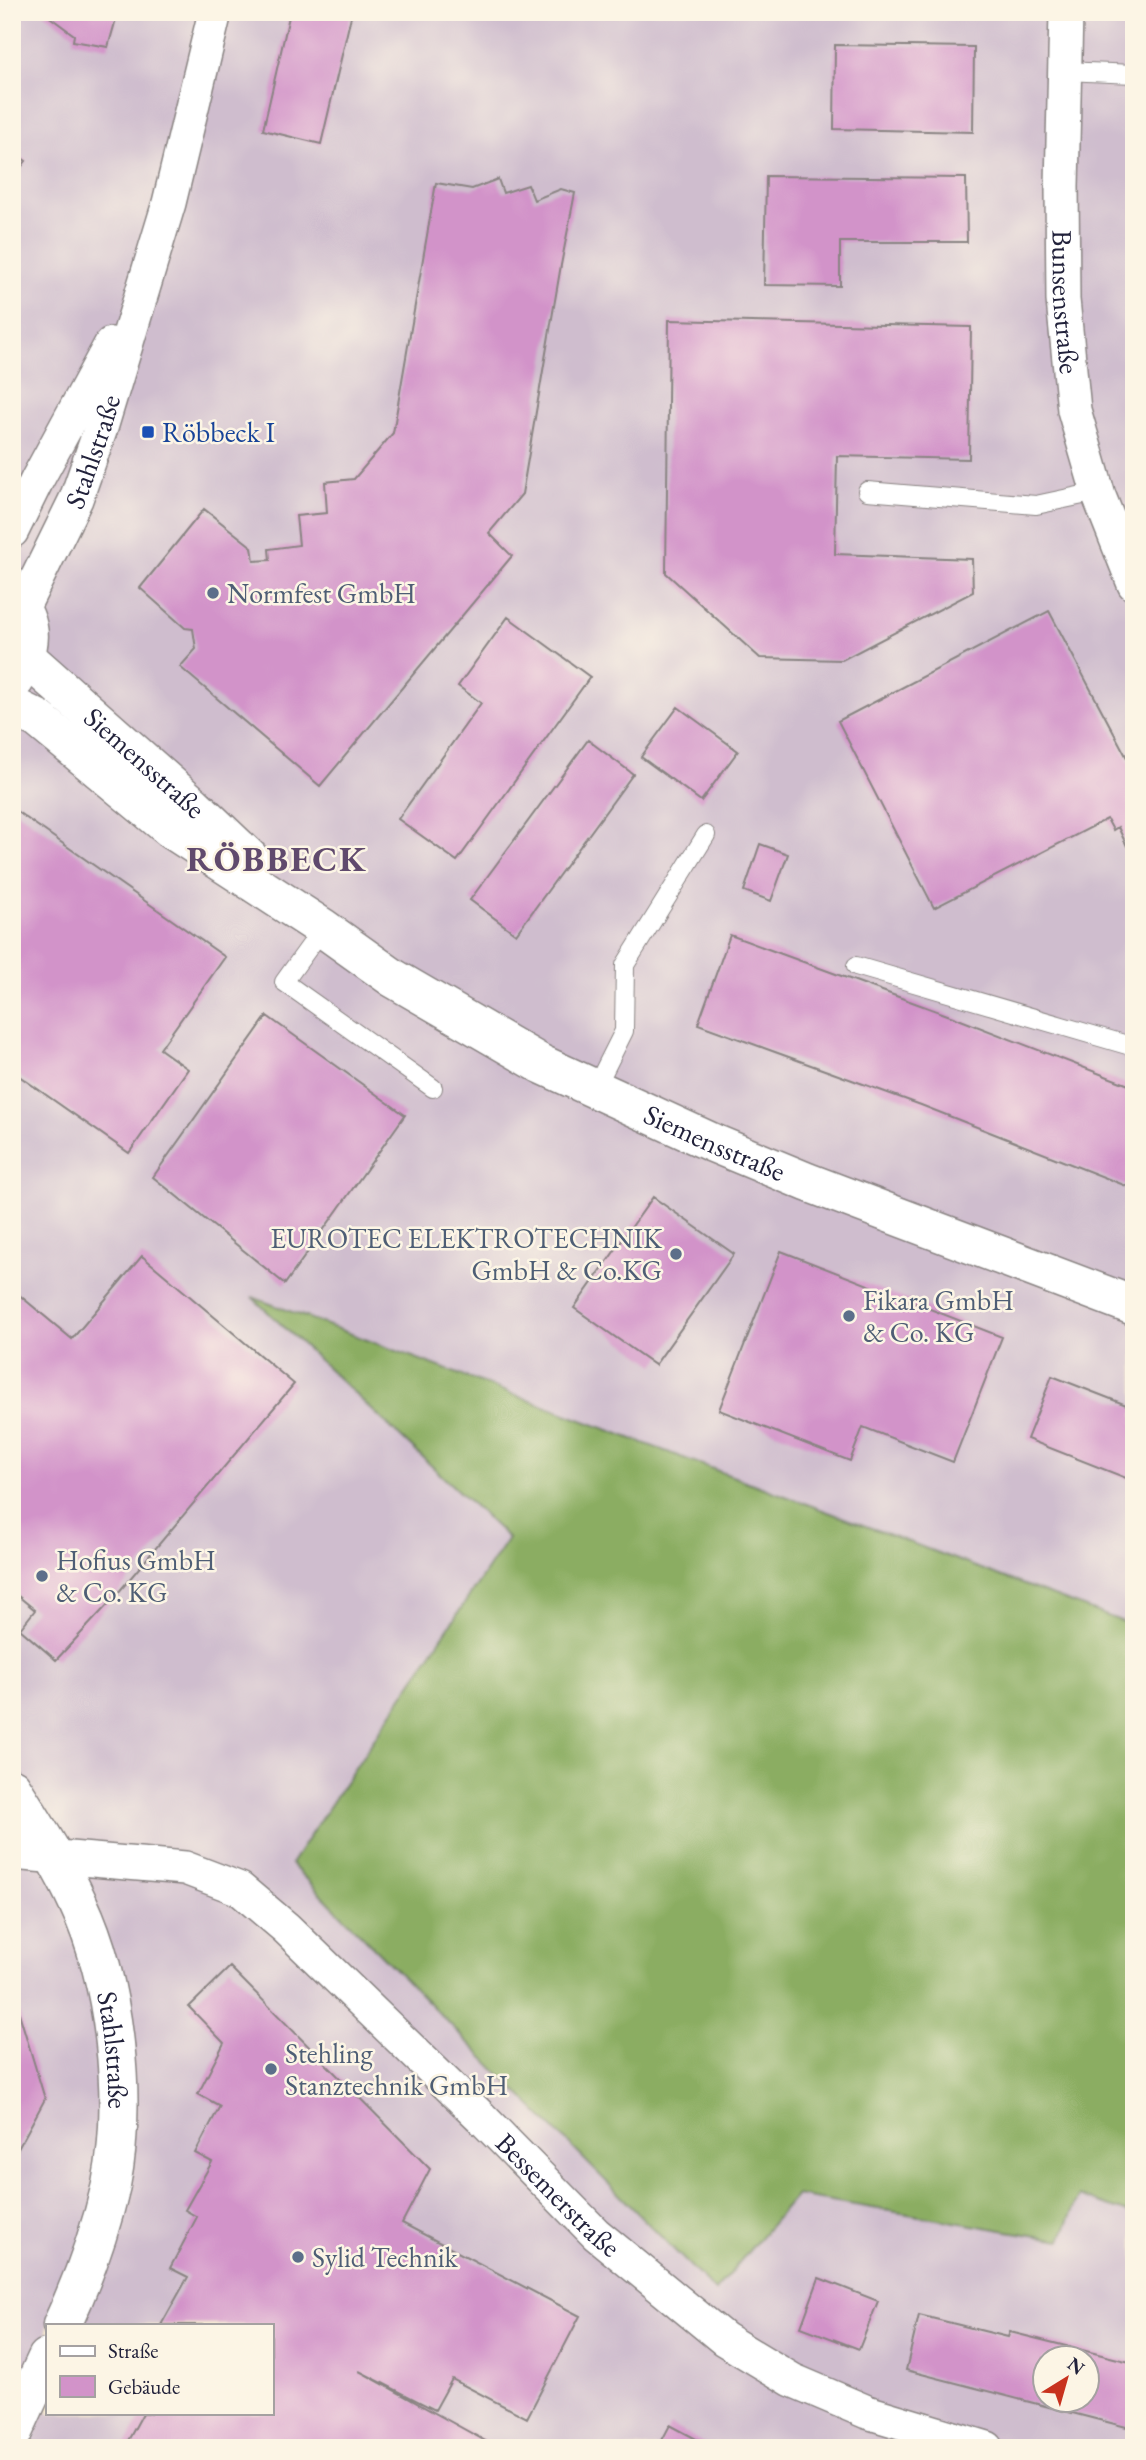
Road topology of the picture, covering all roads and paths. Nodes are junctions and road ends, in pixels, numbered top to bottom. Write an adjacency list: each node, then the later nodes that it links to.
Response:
1 (215, 12): 5 (street, Stahlstraße)
2 (1066, 12): 3 (street, Bunsenstraße)
3 (1064, 71): 4 (lane); 7 (street, Bunsenstraße)
4 (1134, 74)
5 (142, 286): 8 (street, Stahlstraße); 11 (street, Stahlstraße)
6 (867, 491): 7 (lane)
7 (1097, 492): 9 (street, Bunsenstraße)
8 (12, 531)
9 (1125, 538): 10 (street, Bunsenstraße)
10 (1134, 583)
11 (17, 602): 12 (street)
12 (19, 670): 15 (street, Siemensstraße)
13 (12, 706): 15 (street, Siemensstraße)
14 (706, 835): 19 (lane)
15 (323, 928): 18 (lane); 19 (street, Siemensstraße)
16 (856, 966): 17 (lane)
17 (1134, 1047)
18 (433, 1088)
19 (595, 1089): 20 (street, Siemensstraße)
20 (1134, 1306)
21 (12, 1788): 23 (street, Stahlstraße)
22 (12, 1853): 23 (street, Bessemerstraße)
23 (54, 1857): 24 (street, Stahlstraße); 27 (street, Bessemerstraße)
24 (62, 2324)
25 (46, 2359): 26 (street)
26 (12, 2434)
27 (919, 2438): 28 (street, Bessemerstraße)
28 (987, 2448)

